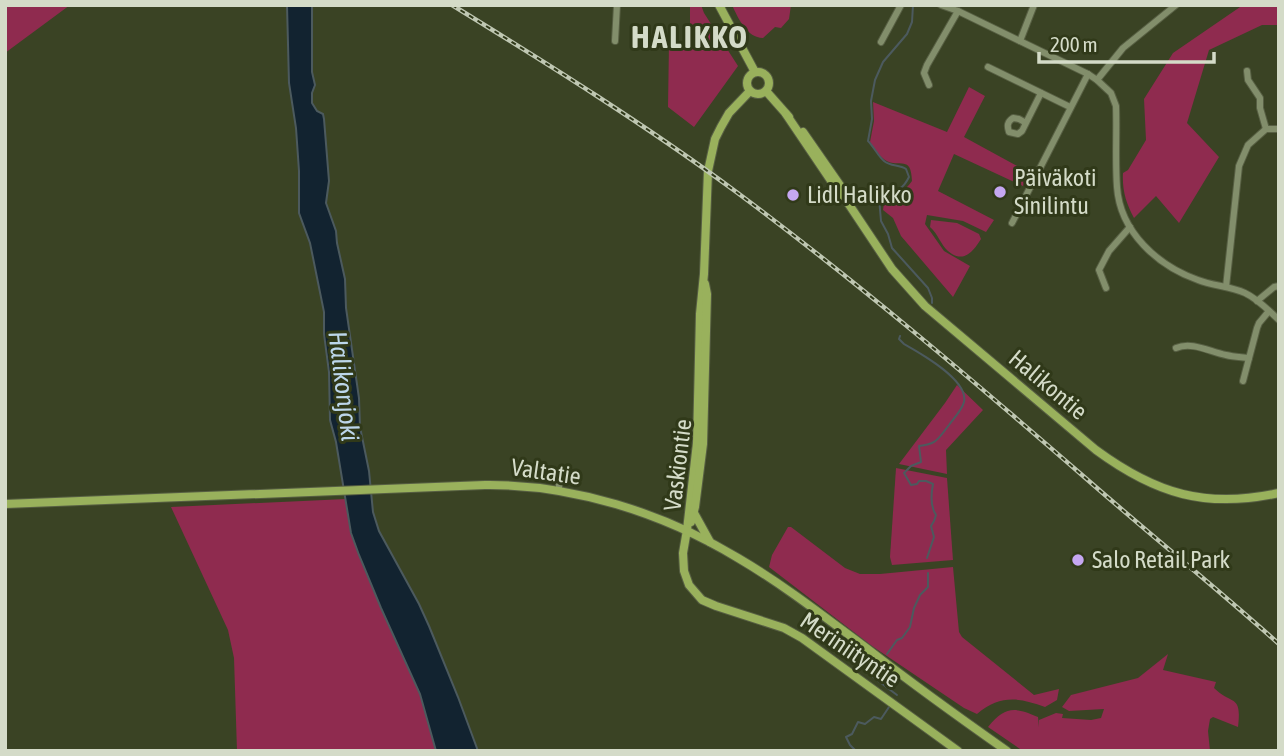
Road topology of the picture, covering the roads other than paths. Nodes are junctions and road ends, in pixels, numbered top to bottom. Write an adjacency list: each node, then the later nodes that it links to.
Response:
1 (617, 5): 8 (street)
2 (719, 5): 13 (main road)
3 (901, 5): 10 (street)
4 (941, 5): 7 (street)
5 (1034, 5): 9 (street)
6 (1176, 5): 15 (street)
7 (958, 11): 9 (street); 16 (street)
8 (615, 41)
9 (1020, 41): 14 (street)
10 (881, 42)
11 (988, 67): 19 (street)
12 (1247, 71): 22 (street)
13 (755, 72): 17 (main road); 18 (main road)
14 (1088, 74): 15 (street); 20 (street)
15 (1097, 80): 25 (street)
16 (929, 85)
17 (750, 91): 18 (main road); 26 (main road, Vaskiontie)
18 (766, 91): 38 (main road, Halikontie)
19 (1041, 93): 20 (street); 21 (street)
20 (1070, 107): 24 (street)
21 (1026, 123)
22 (1266, 129): 23 (street); 28 (street)
23 (1279, 129)
24 (1012, 223)
25 (1130, 227): 28 (street); 29 (street)
26 (704, 274): 40 (main road, Vaskiontie); 41 (main road, Vaskiontie)
27 (1279, 286): 30 (street)
28 (1226, 287): 30 (street)
29 (1106, 288)
30 (1257, 301): 31 (street)
31 (1269, 311): 32 (street); 34 (street)
32 (1279, 320)
33 (1176, 348): 34 (street)
34 (1249, 358): 35 (street)
35 (1243, 381)
36 (559, 477): 37 (street)
37 (559, 490): 39 (main road, Valtatie); 41 (main road, Valtatie)
38 (1279, 493)
39 (5, 504)
40 (694, 513): 41 (main road, Vaskiontie); 42 (main road)
41 (687, 530): 42 (main road, Valtatie); 43 (main road, Meriniityntie)
42 (710, 542): 44 (main road, Valtatie)
43 (958, 751)
44 (1007, 751)

